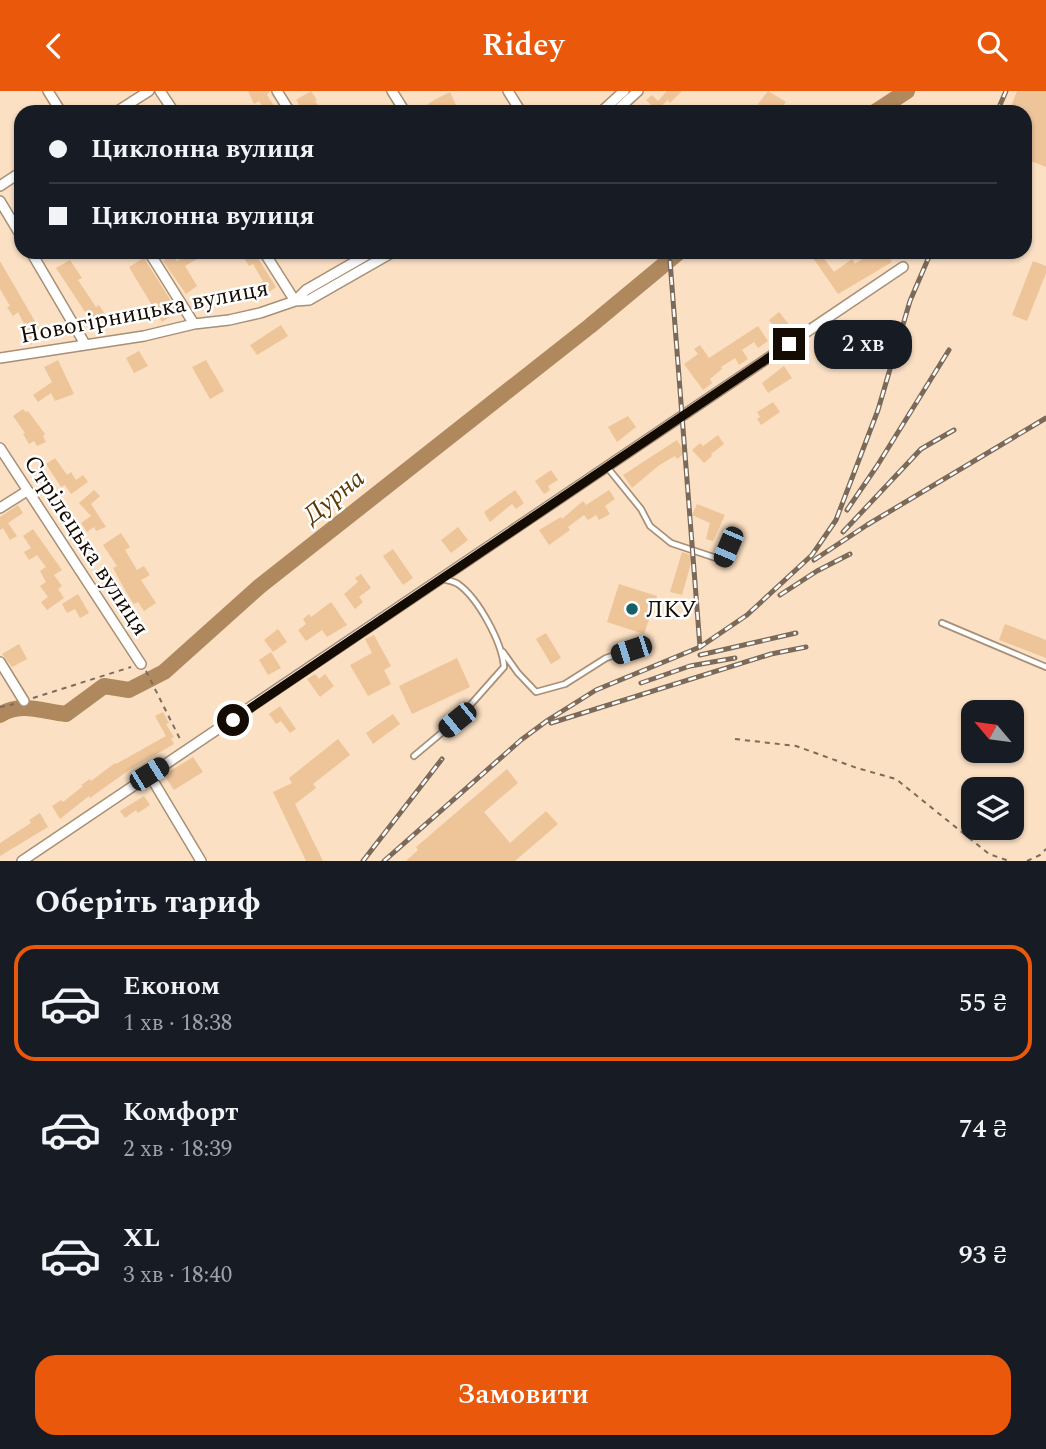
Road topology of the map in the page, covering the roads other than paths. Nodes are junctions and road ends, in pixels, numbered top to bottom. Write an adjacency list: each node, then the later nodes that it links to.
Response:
1 (149, 91): 4 (street)
2 (624, 91): 5 (street)
3 (638, 91): 6 (street)
4 (127, 105)
5 (609, 105)
6 (623, 105)
7 (0, 201): 8 (street)
8 (14, 224)
9 (35, 259): 17 (street)
10 (153, 259): 16 (street)
11 (268, 259): 15 (street)
12 (360, 259): 15 (street, Новогірницька вулиця)
13 (381, 259): 15 (street, Новогірницька вулиця)
14 (903, 267): 20 (street)
15 (295, 301): 16 (street, Новогірницька вулиця)
16 (194, 324): 17 (street, Новогірницька вулиця)
17 (85, 344): 18 (street, Новогірницька вулиця)
18 (0, 358)
19 (0, 448): 21 (street, Стрілецька вулиця)
20 (607, 467): 23 (lane); 24 (street)
21 (27, 491): 22 (street); 29 (street, Стрілецька вулиця)
22 (0, 508)
23 (734, 533)
24 (441, 579): 27 (lane); 33 (street)
25 (942, 623): 30 (lane)
26 (631, 650): 27 (lane)
27 (503, 651): 32 (lane)
28 (0, 662): 31 (street)
29 (141, 664)
30 (1046, 667)
31 (24, 701)
32 (414, 756)
33 (149, 774): 34 (street); 35 (street)
34 (28, 859)
35 (201, 861)

